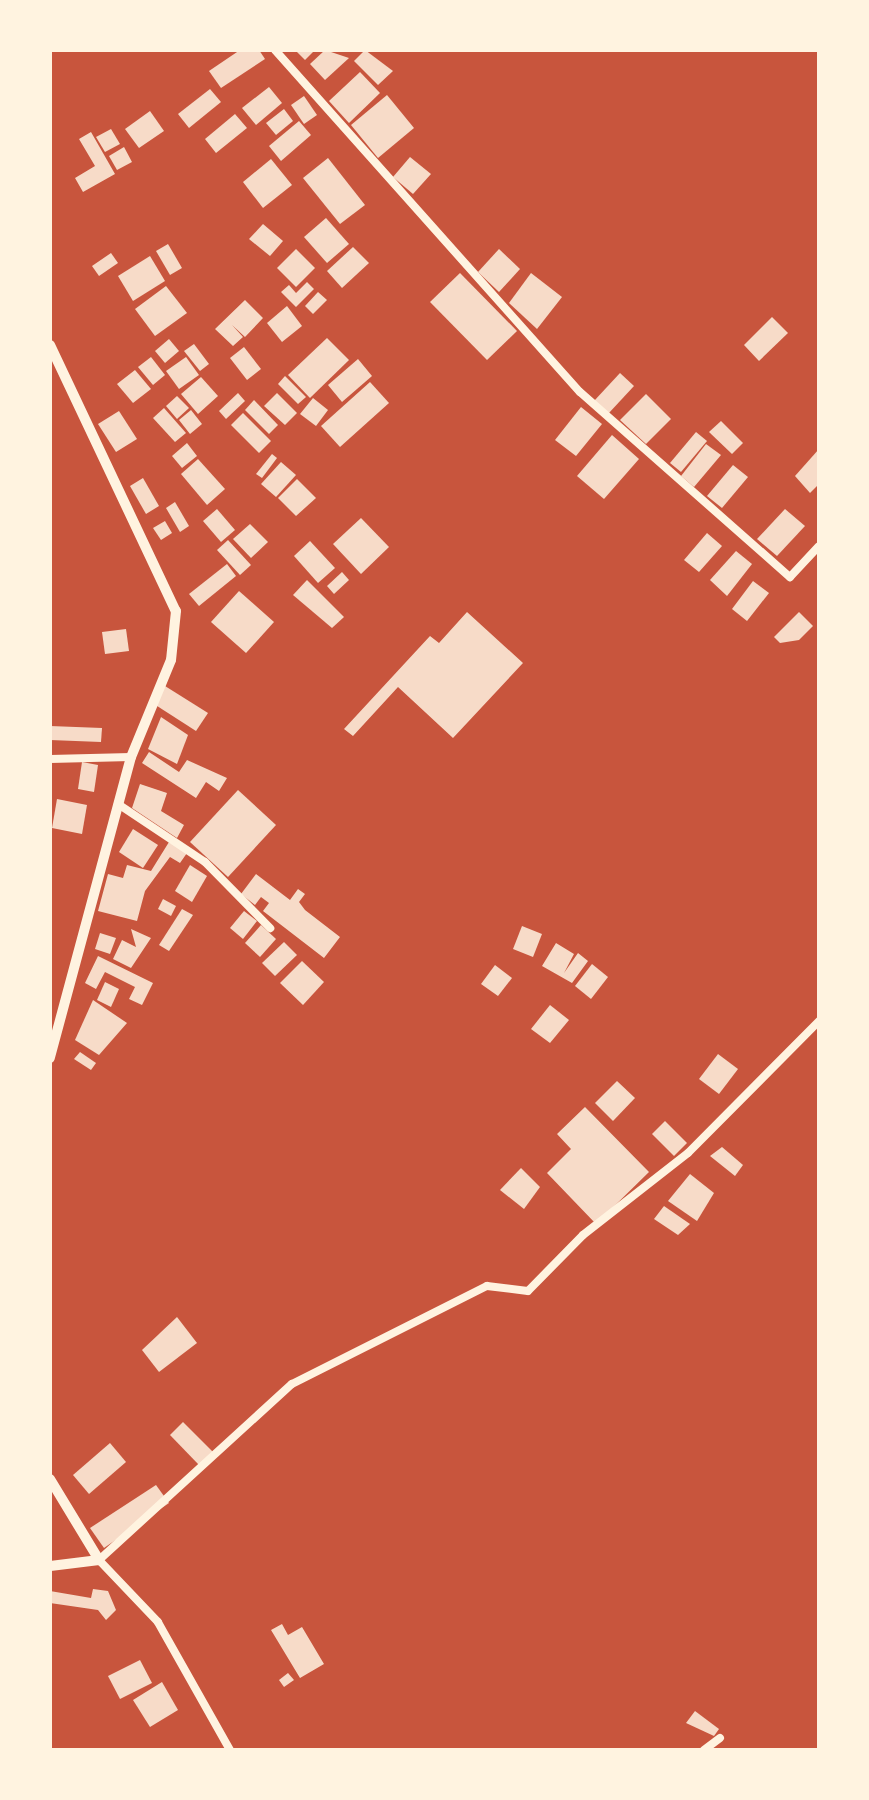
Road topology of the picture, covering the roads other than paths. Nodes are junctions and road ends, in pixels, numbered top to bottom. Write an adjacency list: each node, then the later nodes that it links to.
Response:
1 (275, 50): 3 (street)
2 (50, 345): 4 (street)
3 (819, 546)
4 (131, 757): 5 (street); 6 (street)
5 (50, 759)
6 (118, 804): 7 (street); 9 (street)
7 (270, 928)
8 (819, 1021): 11 (street)
9 (50, 1058)
10 (50, 1479): 11 (street)
11 (99, 1560): 12 (street); 14 (street)
12 (50, 1566)
13 (720, 1738): 15 (street)
14 (230, 1750)
15 (704, 1750)

